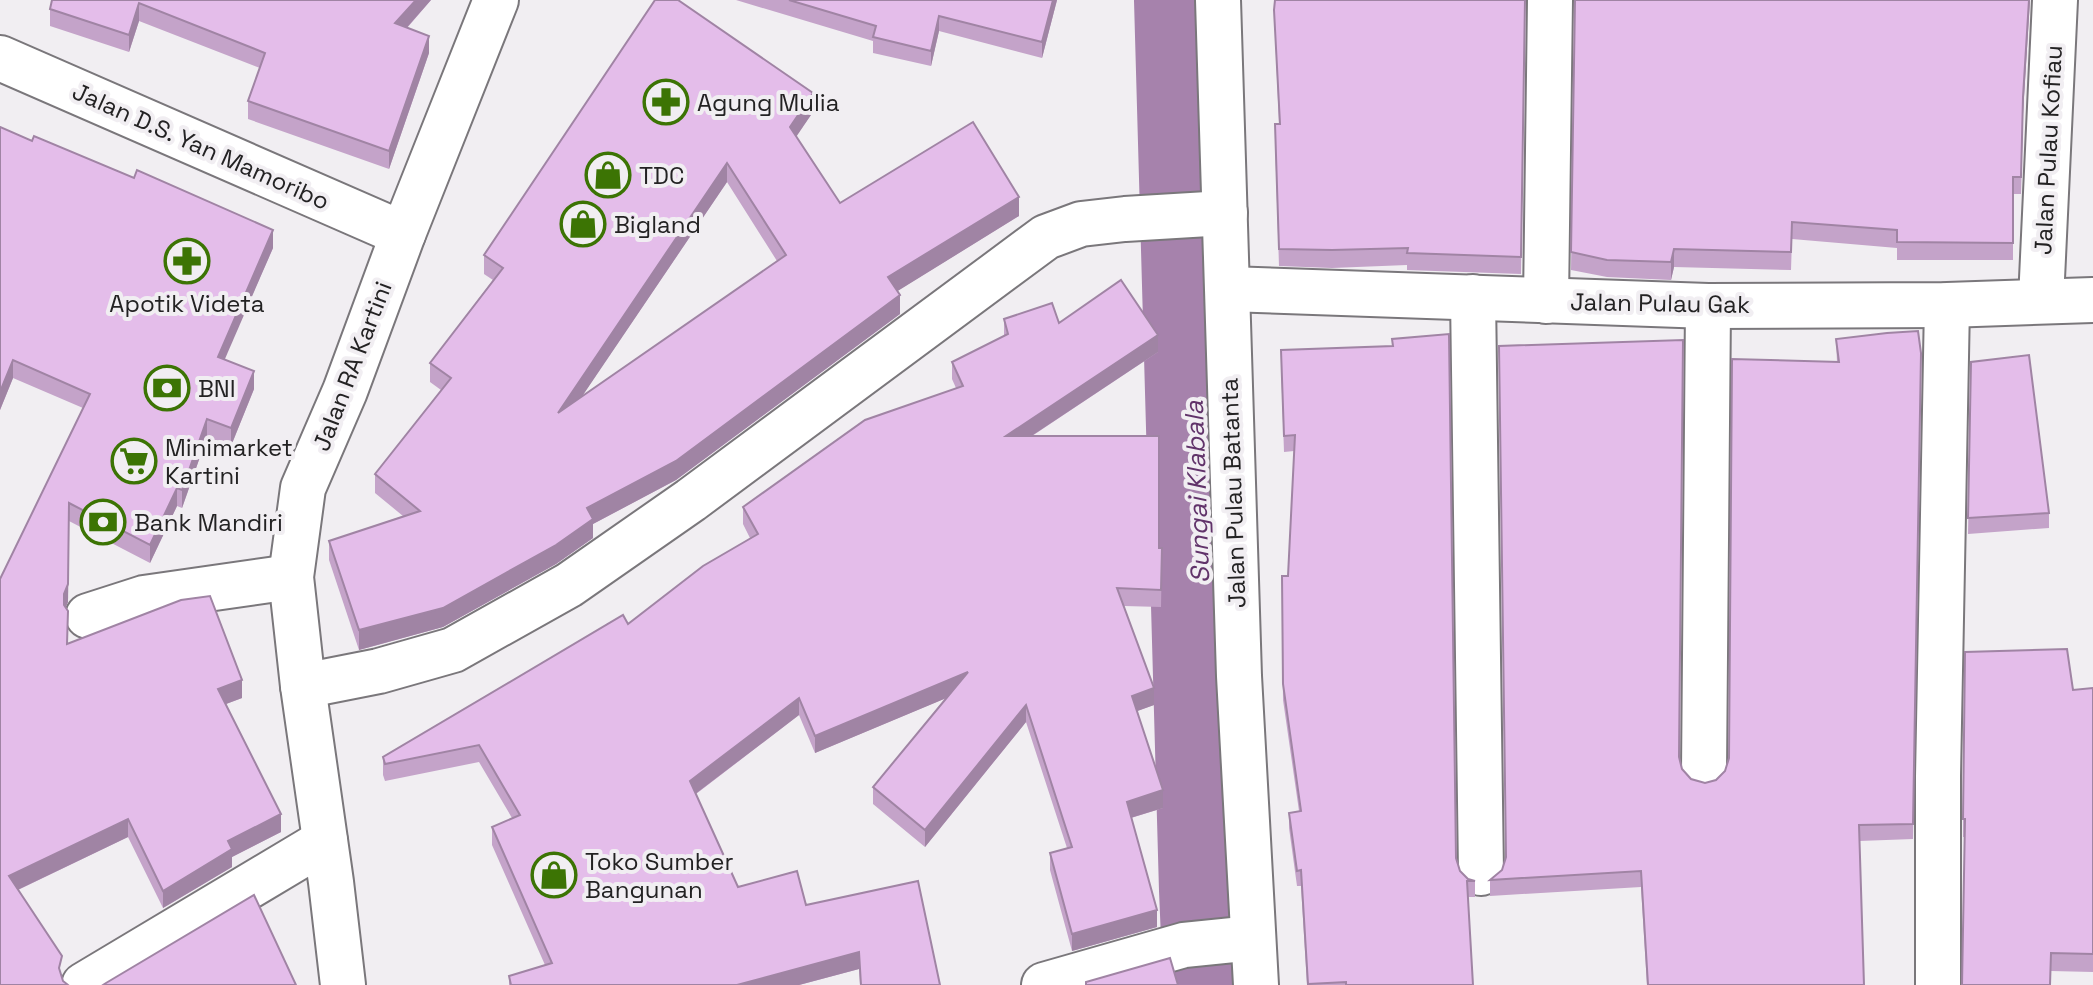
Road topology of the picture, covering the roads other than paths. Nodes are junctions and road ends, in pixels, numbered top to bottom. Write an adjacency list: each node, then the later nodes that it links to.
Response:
1 (496, 0): 7 (street, Jalan RA Kartini)
2 (1218, 0): 6 (street, Jalan Pulau Batanta)
3 (1550, 0): 12 (street)
4 (2055, 0): 10 (street, Jalan Pulau Kofiau)
5 (0, 58): 7 (street, Jalan D.S. Yan Mamoribo)
6 (1199, 215): 8 (street, Jalan Pulau Batanta); 17 (street)
7 (403, 234): 15 (street, Jalan RA Kartini)
8 (1228, 289): 9 (street, Jalan Pulau Gak); 21 (street, Jalan Pulau Batanta)
9 (1473, 297): 12 (street, Jalan Pulau Gak); 20 (street)
10 (2041, 300): 11 (street, Jalan Pulau Gak); 13 (street, Jalan Pulau Gak)
11 (2093, 300)
12 (1546, 301): 14 (street, Jalan Pulau Gak)
13 (1947, 305): 14 (street, Jalan Pulau Gak); 26 (street)
14 (1708, 306): 18 (street)
15 (291, 577): 16 (street); 17 (street, Jalan RA Kartini)
16 (88, 616)
17 (303, 686): 19 (street, Jalan RA Kartini)
18 (1704, 773)
19 (325, 841): 22 (street); 23 (street, Jalan RA Kartini)
20 (1481, 873)
21 (1242, 939): 24 (street); 25 (street, Jalan Pulau Batanta)
22 (84, 985)
23 (343, 985)
24 (1044, 985)
25 (1256, 985)
26 (1938, 985)

